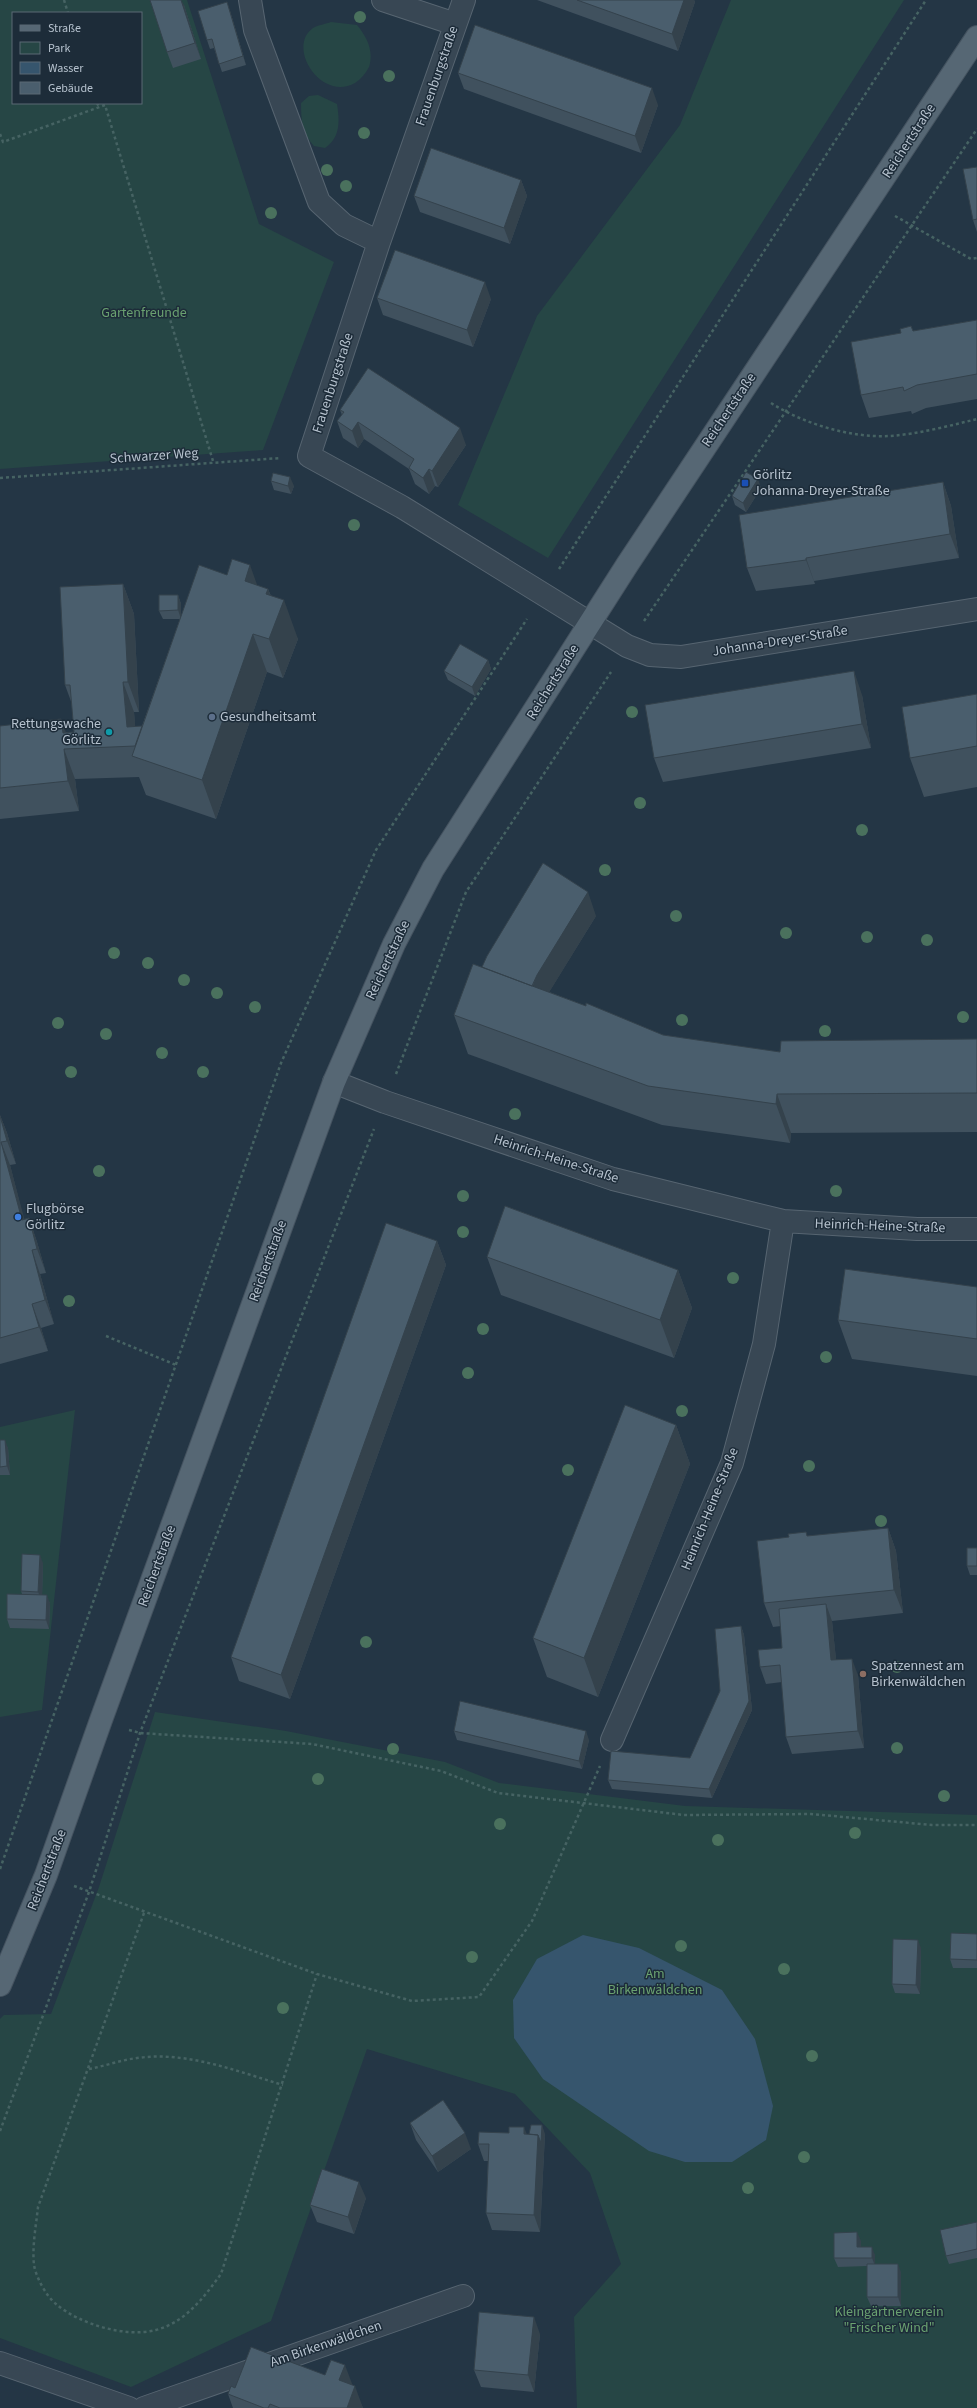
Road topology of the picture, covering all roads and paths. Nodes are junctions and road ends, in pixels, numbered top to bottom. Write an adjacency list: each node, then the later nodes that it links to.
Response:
1 (64, 0): 5 (path)
2 (250, 0): 12 (street)
3 (383, 0): 6 (street)
4 (464, 0): 6 (street, Frauenburgstraße)
5 (68, 12)
6 (455, 24): 12 (street, Frauenburgstraße)
7 (977, 37): 11 (main road, Reichertstraße)
8 (98, 104): 9 (path)
9 (99, 107): 10 (path); 17 (path)
10 (0, 134)
11 (870, 202): 13 (path); 14 (main road, Reichertstraße)
12 (379, 242): 16 (street, Frauenburgstraße)
13 (977, 258)
14 (745, 387): 15 (path); 20 (main road, Reichertstraße)
15 (977, 420)
16 (309, 456): 17 (path, Schwarzer Weg); 20 (street)
17 (213, 462): 18 (path, Schwarzer Weg)
18 (0, 478)
19 (977, 609): 20 (street, Johanna-Dreyer-Straße)
20 (590, 624): 21 (main road, Reichertstraße)
21 (334, 1082): 22 (street, Heinrich-Heine-Straße); 26 (main road, Reichertstraße)
22 (783, 1221): 23 (street, Heinrich-Heine-Straße); 27 (street, Heinrich-Heine-Straße)
23 (977, 1229)
24 (106, 1336): 25 (path)
25 (176, 1365)
26 (101, 1720): 28 (path); 30 (main road, Reichertstraße)
27 (612, 1740): 28 (path)
28 (584, 1802): 29 (path); 32 (path)
29 (977, 1826)
30 (46, 1875): 31 (path); 33 (main road, Reichertstraße)
31 (144, 1913): 32 (path); 34 (path)
32 (316, 1974): 35 (path)
33 (0, 1985)
34 (89, 2070): 35 (path); 35 (path)
35 (283, 2085)
36 (463, 2296): 39 (street, Am Birkenwäldchen)
37 (0, 2363): 38 (street)
38 (129, 2408)
39 (144, 2408)

